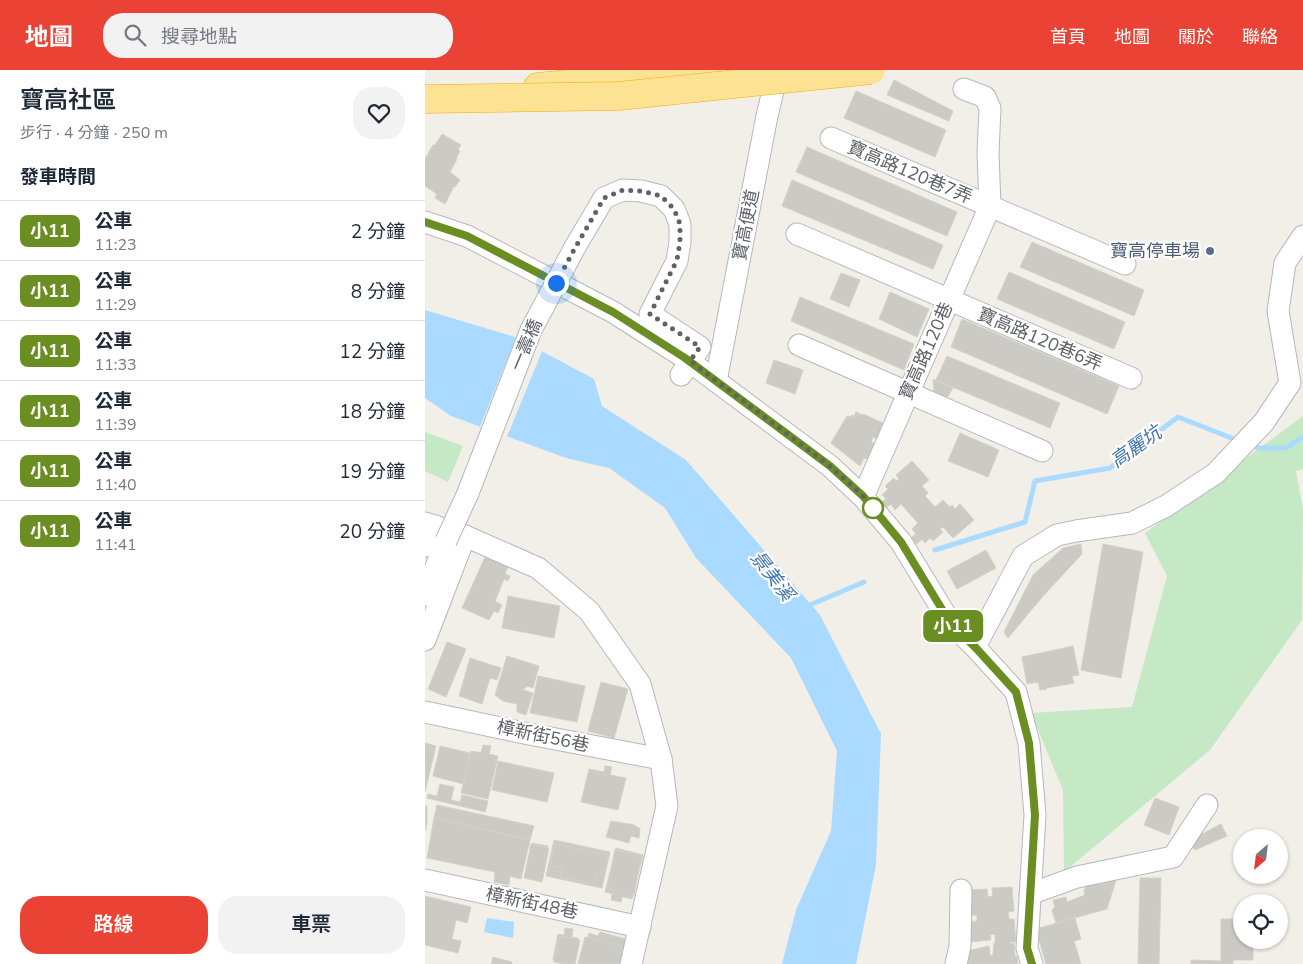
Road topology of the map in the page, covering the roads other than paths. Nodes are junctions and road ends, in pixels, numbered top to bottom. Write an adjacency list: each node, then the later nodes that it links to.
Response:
1 (706, 70): 5 (highway, bridge)
2 (778, 70): 16 (street, 寶高便道)
3 (871, 70): 5 (highway, bridge)
4 (964, 89): 7 (street)
5 (425, 98)
6 (831, 138): 7 (street, 寶高路120巷7弄)
7 (989, 206): 11 (street, 寶高路120巷7弄); 12 (street, 寶高路120巷)
8 (425, 222): 14 (street)
9 (797, 234): 12 (street, 寶高路120巷6弄)
10 (1303, 236): 24 (street)
11 (1125, 264)
12 (949, 300): 15 (street, 寶高路120巷6弄); 17 (street, 寶高路120巷)
13 (799, 345): 17 (street)
14 (686, 368): 16 (street); 20 (street, 一壽橋, bridge)
15 (1131, 378)
16 (717, 381): 19 (street)
17 (908, 393): 18 (street); 19 (street, 寶高路120巷)
18 (1042, 451)
19 (863, 496): 24 (street)
20 (443, 531): 21 (street); 22 (street, 一壽橋); 23 (street); 26 (street)
21 (425, 546)
22 (425, 595)
23 (425, 640)
24 (975, 647): 30 (street)
25 (425, 712): 26 (street, 樟新街56巷)
26 (661, 759): 31 (street)
27 (1207, 805): 30 (street)
28 (425, 880): 31 (street, 樟新街48巷)
29 (961, 890): 33 (street)
30 (1030, 894): 34 (street)
31 (640, 927): 32 (street)
32 (631, 964)
33 (956, 964)
34 (1032, 964)

